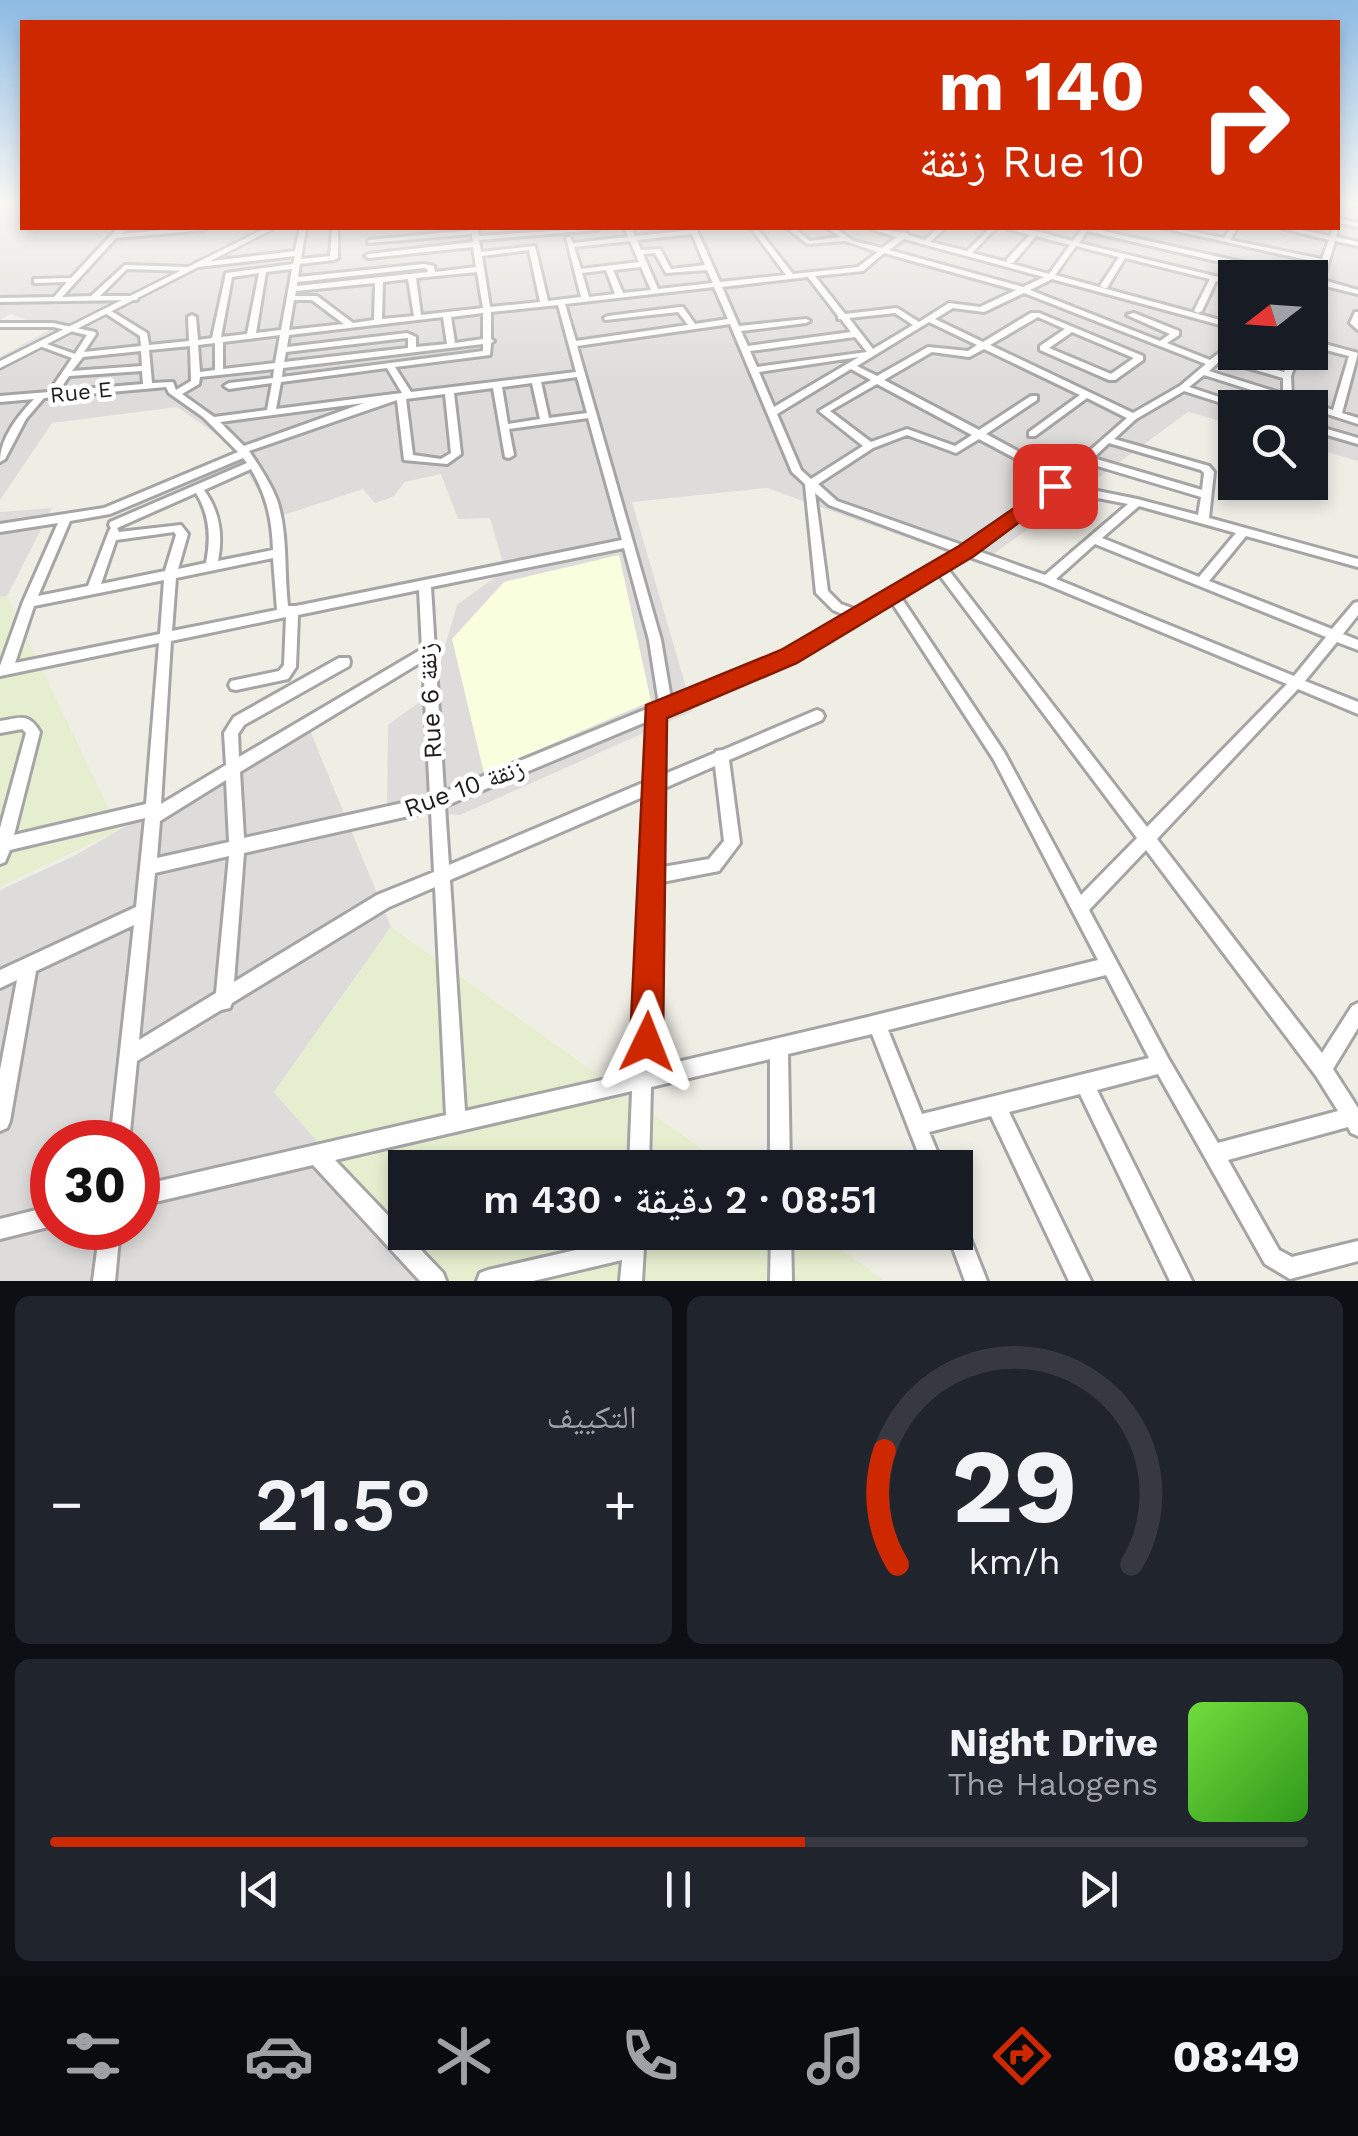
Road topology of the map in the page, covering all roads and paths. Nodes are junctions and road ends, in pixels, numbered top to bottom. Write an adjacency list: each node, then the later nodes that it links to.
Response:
1 (87, 264): 39 (street)
2 (200, 264): 23 (street)
3 (214, 264): 23 (street)
4 (231, 264): 30 (street)
5 (285, 264): 27 (street)
6 (297, 264): 45 (street)
7 (369, 264): 29 (street)
8 (479, 264): 26 (street)
9 (536, 264): 58 (street)
10 (576, 264): 28 (street)
11 (644, 264): 25 (street); 47 (street)
12 (665, 264): 24 (street)
13 (710, 264): 24 (street)
14 (781, 264): 34 (street)
15 (868, 264): 31 (street)
16 (927, 264): 35 (street)
17 (982, 264): 35 (street)
18 (1003, 264): 33 (street)
19 (1016, 264): 33 (street)
20 (1059, 264): 33 (street)
21 (1118, 264): 44 (street)
22 (1155, 264): 37 (street)
23 (194, 267): 51 (street); 52 (street)
24 (711, 267): 43 (street)
25 (609, 268): 28 (street); 49 (street)
26 (480, 269): 32 (street); 60 (street)
27 (264, 270): 30 (street); 85 (street)
28 (578, 271): 55 (street)
29 (369, 273): 32 (street); 45 (street)
30 (228, 274): 87 (street)
31 (809, 274): 34 (street); 65 (street)
32 (432, 275): 36 (street)
33 (1052, 275): 44 (street); 46 (street); 56 (street)
34 (790, 276): 43 (street)
35 (971, 276): 46 (street)
36 (412, 278): 41 (street); 70 (street)
37 (1214, 278): 38 (street); 61 (street)
38 (1218, 279)
39 (72, 280): 40 (street); 50 (street)
40 (37, 281)
41 (379, 281): 45 (street); 73 (street)
42 (1328, 284): 48 (street)
43 (718, 285): 47 (street); 76 (street)
44 (1104, 286): 56 (street)
45 (294, 289): 77 (street); 83 (street)
46 (1024, 290): 68 (street); 80 (street)
47 (656, 292): 49 (street)
48 (1358, 292)
49 (620, 296): 53 (street)
50 (57, 298): 51 (street); 54 (street)
51 (94, 298): 52 (street)
52 (134, 298): 59 (street)
53 (600, 298): 55 (street); 67 (street)
54 (0, 300)
55 (586, 300): 57 (street)
56 (1149, 301): 61 (street); 64 (street); 71 (street)
57 (561, 303): 58 (street); 91 (street)
58 (545, 304): 60 (street)
59 (108, 311): 79 (street); 97 (street)
60 (487, 311): 63 (street); 88 (street)
61 (1198, 312): 69 (street)
62 (1358, 314): 81 (street)
63 (447, 315): 70 (street); 94 (street)
64 (1131, 315): 80 (street); 96 (street)
65 (841, 317): 74 (street); 84 (street)
66 (192, 318): 90 (street)
67 (608, 318): 78 (street); 86 (street)
68 (929, 318): 74 (street); 95 (street)
69 (1218, 318)
70 (418, 319): 73 (street)
71 (1218, 319)
72 (806, 321): 76 (street)
73 (378, 323): 77 (street)
74 (918, 324): 102 (street)
75 (0, 325): 79 (street)
76 (736, 325): 78 (street); 100 (street)
77 (348, 326): 83 (street); 89 (street)
78 (692, 327): 86 (street)
79 (76, 328): 93 (street); 104 (street)
80 (1119, 328): 92 (street); 96 (street)
81 (1358, 328)
82 (1072, 329): 92 (street); 92 (street); 95 (street)
83 (285, 332): 85 (street); 101 (street)
84 (855, 334): 100 (street); 102 (street)
85 (251, 336): 87 (street)
86 (616, 338): 91 (street)
87 (218, 340): 90 (street); 113 (street)
88 (490, 340): 94 (street); 109 (street)
89 (359, 342): 98 (street); 101 (street)
90 (193, 343): 97 (street); 117 (street)
91 (572, 344): 116 (street)
92 (1108, 344)
93 (40, 345): 104 (street); 107 (street)
94 (450, 345): 98 (street)
95 (988, 345): 122 (street); 131 (street)
96 (1160, 345): 105 (street)
97 (147, 348): 104 (street); 110 (street)
98 (412, 348): 106 (street)
99 (1328, 348): 103 (street)
100 (747, 349): 111 (street)
101 (282, 350): 106 (street)
102 (872, 353): 108 (street); 111 (street)
103 (1356, 356): 119 (street)
104 (80, 357): 115 (street)
105 (1216, 360): 114 (street, Rue 10 زنقة); 118 (street)
106 (278, 364): 113 (street); 120 (street)
107 (0, 365)
108 (849, 365): 122 (street); 139 (street)
109 (390, 366): 120 (street); 133 (street)
110 (147, 368): 115 (street); 124 (street)
111 (756, 370): 139 (street)
112 (1288, 370): 118 (street)
113 (219, 371): 117 (street)
114 (1201, 372): 126 (street, Rue 10 زنقة); 128 (street)
115 (66, 374): 132 (street)
116 (581, 374): 121 (street); 142 (street)
117 (197, 376): 130 (street)
118 (1286, 376): 129 (street)
119 (1353, 379): 141 (street)
120 (276, 380): 125 (street); 138 (street)
121 (536, 380): 123 (street); 146 (street)
122 (879, 380): 151 (street); 155 (street)
123 (497, 384): 127 (street); 148 (street)
124 (148, 385): 130 (street, Rue E); 132 (street, Rue E)
125 (229, 386)
126 (1182, 388): 137 (street); 143 (street, Rue 10 زنقة)
127 (449, 390): 133 (street); 133 (street)
128 (1250, 390)
129 (1285, 390)
130 (177, 393): 144 (street)
131 (1086, 395): 143 (street); 152 (street)
132 (47, 396): 134 (street, Rue E); 147 (street)
133 (404, 396): 135 (street)
134 (0, 398)
135 (388, 398): 138 (street); 157 (street)
136 (1034, 398): 151 (street)
137 (1218, 399)
138 (271, 412): 144 (street)
139 (773, 412): 161 (street)
140 (1328, 412): 141 (street)
141 (1337, 414): 145 (street)
142 (592, 415): 146 (street); 172 (street)
143 (1133, 417): 153 (street, Rue 10 زنقة)
144 (210, 420): 157 (street)
145 (1358, 420)
146 (546, 422): 148 (street)
147 (18, 423): 149 (street); 158 (street)
148 (504, 427): 156 (street)
149 (0, 432)
150 (1328, 433): 154 (street)
151 (978, 434): 155 (street); 160 (street)
152 (1032, 434)
153 (1108, 440): 159 (street, Rue 10 زنقة); 163 (street)
154 (1358, 442)
155 (870, 446): 161 (street)
156 (509, 455)
157 (246, 456): 162 (street); 165 (street); 174 (street)
158 (0, 458)
159 (1086, 459): 160 (street, Rue 10 زنقة); 163 (street)
160 (1058, 483): 164 (street); 173 (street, Rue 10 زنقة)
161 (809, 485): 173 (street); 187 (street)
162 (198, 489): 170 (street); 176 (street)
163 (1206, 494): 167 (street)
164 (1137, 502): 167 (street); 171 (street)
165 (106, 511): 166 (street); 170 (street)
166 (66, 518): 168 (street); 184 (street)
167 (1204, 520): 169 (street)
168 (0, 528)
169 (1244, 531): 175 (street); 181 (street)
170 (114, 532): 178 (street); 182 (street)
171 (1092, 539): 179 (street); 181 (street)
172 (628, 542): 180 (street); 197 (street)
173 (966, 551): 177 (street, Rue 10 زنقة); 179 (street)
174 (275, 554): 176 (street); 186 (street)
175 (1358, 563)
176 (211, 566): 178 (street)
177 (940, 567): 183 (street, Rue 10 زنقة); 205 (street)
178 (170, 575): 182 (street); 188 (street)
179 (1046, 580): 194 (street)
180 (425, 583): 186 (street); 191 (street, Rue 6 زنقة)
181 (1201, 583): 189 (street)
182 (93, 590): 184 (street)
183 (893, 594): 187 (street, Rue 10 زنقة); 211 (street)
184 (29, 602): 193 (street)
185 (1358, 606): 189 (street)
186 (287, 610): 188 (street); 195 (street)
187 (857, 615): 197 (street, Rue 10 زنقة)
188 (168, 634): 193 (street); 204 (street)
189 (1332, 635): 190 (street); 194 (street)
190 (1358, 645)
191 (428, 652): 201 (street); 203 (street, Rue 6 زنقة)
192 (344, 662): 201 (street)
193 (3, 670)
194 (1296, 683): 196 (street); 205 (street)
195 (236, 685)
196 (1358, 708)
197 (660, 710): 202 (street); 203 (street, Rue 10 زنقة)
198 (817, 716): 200 (street)
199 (0, 727): 207 (street)
200 (721, 755): 202 (street); 209 (street)
201 (234, 768): 204 (street); 206 (street)
202 (651, 785): 209 (street); 210 (street)
203 (435, 803): 206 (street, Rue 10 زنقة); 210 (street, Rue 6 زنقة)
204 (153, 813): 207 (street); 208 (street)
205 (1147, 838): 211 (street); 222 (street)
206 (236, 848): 208 (street, Rue 10 زنقة); 216 (street)
207 (1, 849)
208 (148, 867): 212 (street)
209 (652, 876): 223 (street)
210 (440, 878): 216 (street); 229 (street, Rue 6 زنقة)
211 (1080, 907): 213 (street)
212 (144, 912): 214 (street); 220 (street)
213 (1110, 965): 218 (street); 221 (street)
214 (28, 967): 215 (street); 226 (street)
215 (0, 980)
216 (224, 1002): 220 (street)
217 (1355, 1025): 222 (street)
218 (878, 1027): 219 (street); 230 (street)
219 (779, 1050): 223 (street); 232 (street)
220 (131, 1055): 227 (street)
221 (1162, 1064): 224 (street); 235 (street)
222 (1323, 1069): 228 (street)
223 (646, 1076): 229 (street); 231 (street)
224 (1084, 1083): 225 (street); 253 (street)
225 (996, 1106): 230 (street); 252 (street)
226 (1, 1110)
227 (123, 1120)
228 (1355, 1121): 235 (street)
229 (456, 1122): 234 (street)
230 (918, 1125): 233 (street)
231 (640, 1150)
232 (780, 1150)
233 (927, 1150)
234 (316, 1154): 236 (street); 247 (street)
235 (1215, 1154): 245 (street)
236 (160, 1191)
237 (30, 1222): 238 (street)
238 (0, 1229)
239 (108, 1250): 246 (street)
240 (598, 1250): 248 (street)
241 (633, 1250): 249 (street)
242 (781, 1250): 250 (street)
243 (964, 1250): 251 (street)
244 (1358, 1250): 245 (street)
245 (1272, 1257): 254 (street)
246 (104, 1281)
247 (436, 1281)
248 (488, 1281)
249 (631, 1281)
250 (782, 1281)
251 (976, 1281)
252 (1080, 1281)
253 (1181, 1281)
254 (1286, 1281)

